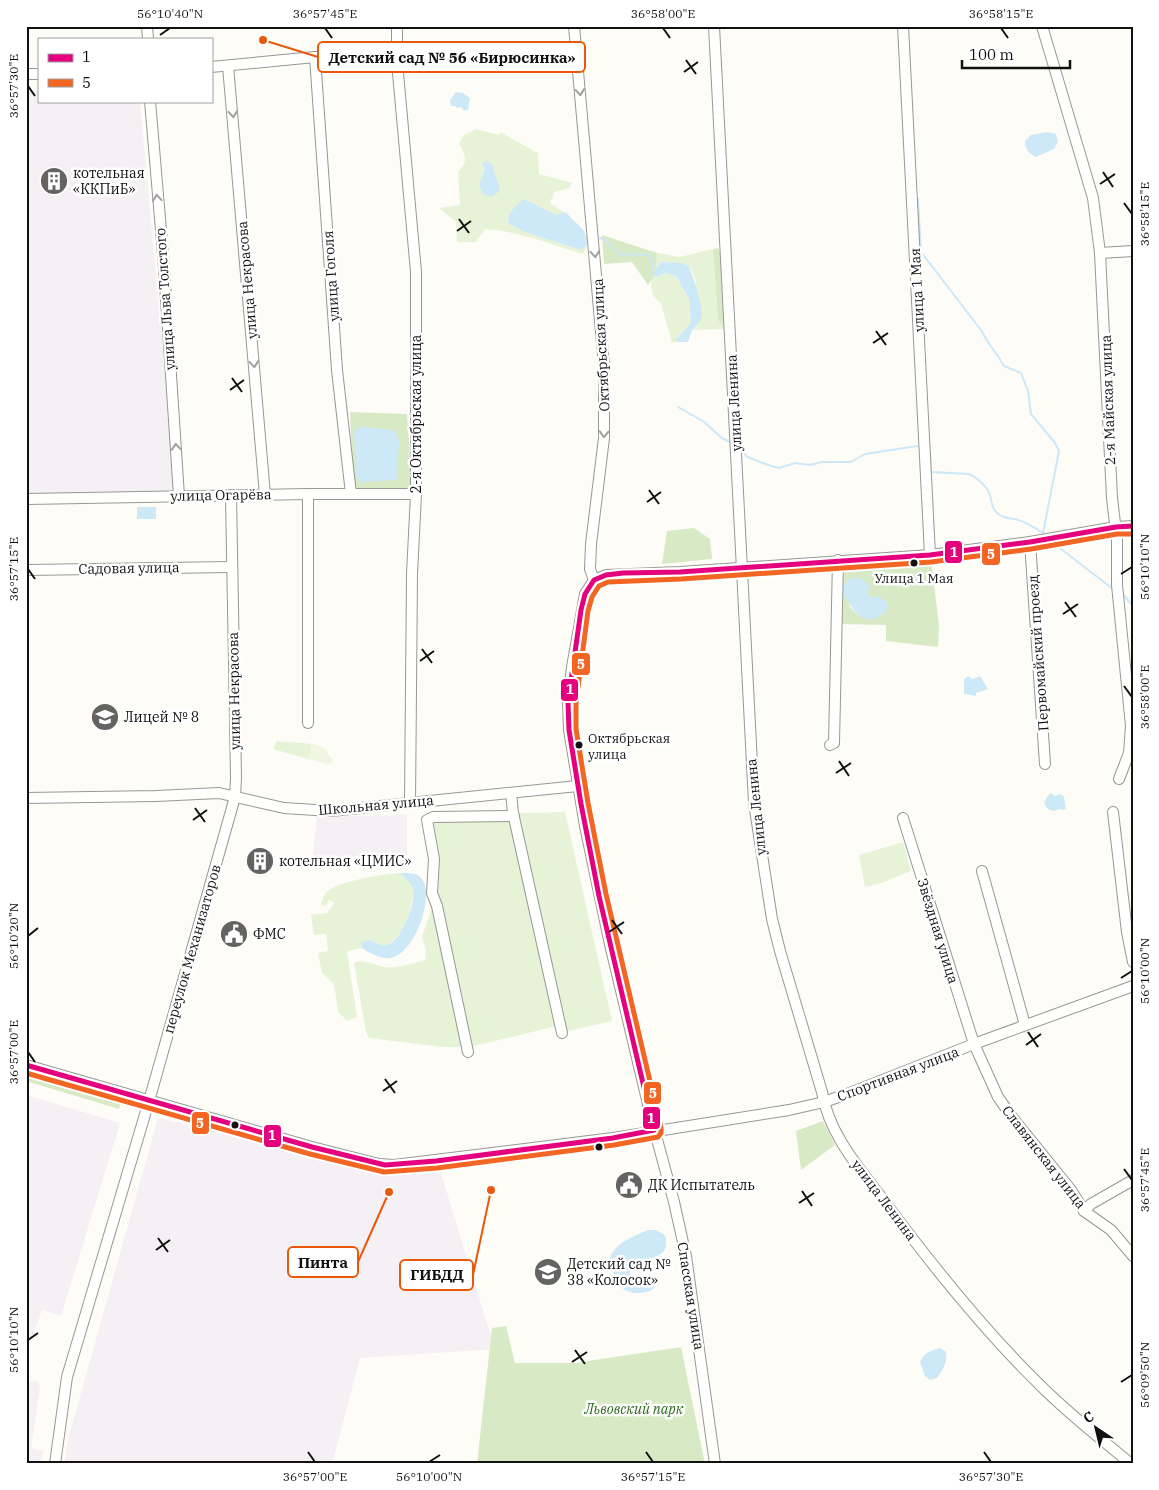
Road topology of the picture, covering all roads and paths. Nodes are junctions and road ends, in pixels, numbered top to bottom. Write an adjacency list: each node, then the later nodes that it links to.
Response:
1 (397, 26): 8 (street, 2-я Октябрьская улица)
2 (574, 26): 29 (street, Октябрьская улица, one-way to 29)
3 (714, 26): 27 (street, улица Ленина)
4 (903, 26): 24 (street, улица 1 Мая)
5 (1042, 26): 13 (street, 2-я Майская улица)
6 (315, 57): 8 (street); 9 (street); 15 (street, улица Гоголя)
7 (494, 60): 8 (street)
8 (397, 62): 16 (street, 2-я Октябрьская улица)
9 (228, 66): 10 (street); 18 (street, улица Некрасова, one-way to 18)
10 (212, 67)
11 (150, 102): 19 (street, улица Льва Толстого, one-way to 11)
12 (1133, 251): 13 (street)
13 (1100, 253): 22 (street, 2-я Майская улица)
14 (308, 494): 15 (street, улица Огарёва); 18 (street, улица Огарёва); 31 (street)
15 (352, 494): 16 (street, улица Огарёва)
16 (416, 494): 39 (street, 2-я Октябрьская улица)
17 (231, 495): 18 (street, улица Огарёва); 19 (street, улица Огарёва); 26 (street, улица Некрасова)
18 (265, 495)
19 (179, 496): 20 (street, улица Огарёва)
20 (26, 499)
21 (1133, 526): 22 (street)
22 (1116, 527): 23 (street); 30 (street, 2-я Майская улица)
23 (1030, 542): 24 (street); 33 (street, Первомайский проезд)
24 (930, 555): 25 (street)
25 (838, 560): 27 (street); 32 (street)
26 (231, 567): 28 (street, Садовая улица); 37 (street, улица Некрасова)
27 (743, 567): 29 (street); 52 (street, улица Ленина)
28 (26, 570)
29 (594, 580): 35 (street)
30 (1130, 683): 34 (street, 2-я Майская улица)
31 (308, 723)
32 (830, 745)
33 (1045, 764)
34 (1119, 778)
35 (578, 786): 36 (street, Школьная улица); 53 (street)
36 (512, 793): 39 (street, Школьная улица); 41 (street)
37 (235, 797): 38 (street, Школьная улица); 39 (street, Школьная улица); 51 (street, переулок Механизаторов)
38 (26, 798)
39 (410, 803)
40 (1113, 812): 44 (street)
41 (514, 816): 47 (street); 49 (street)
42 (903, 818): 48 (street, Звёздная улица)
43 (982, 870): 46 (street)
44 (1133, 962)
45 (1133, 986): 46 (street, Спортивная улица)
46 (1025, 1025): 48 (street, Спортивная улица)
47 (562, 1033)
48 (974, 1044): 52 (street, Спортивная улица); 55 (street, Славянская улица)
49 (468, 1052)
50 (26, 1065): 51 (street, Спортивная улица)
51 (149, 1101): 53 (street, Спортивная улица); 57 (street, переулок Механизаторов)
52 (824, 1102): 53 (street, Спортивная улица); 59 (street, улица Ленина)
53 (654, 1130): 58 (street, Спасская улица)
54 (1133, 1180): 55 (street)
55 (1084, 1211): 56 (street, Славянская улица)
56 (1133, 1256)
57 (55, 1464)
58 (715, 1464)
59 (1131, 1464)

